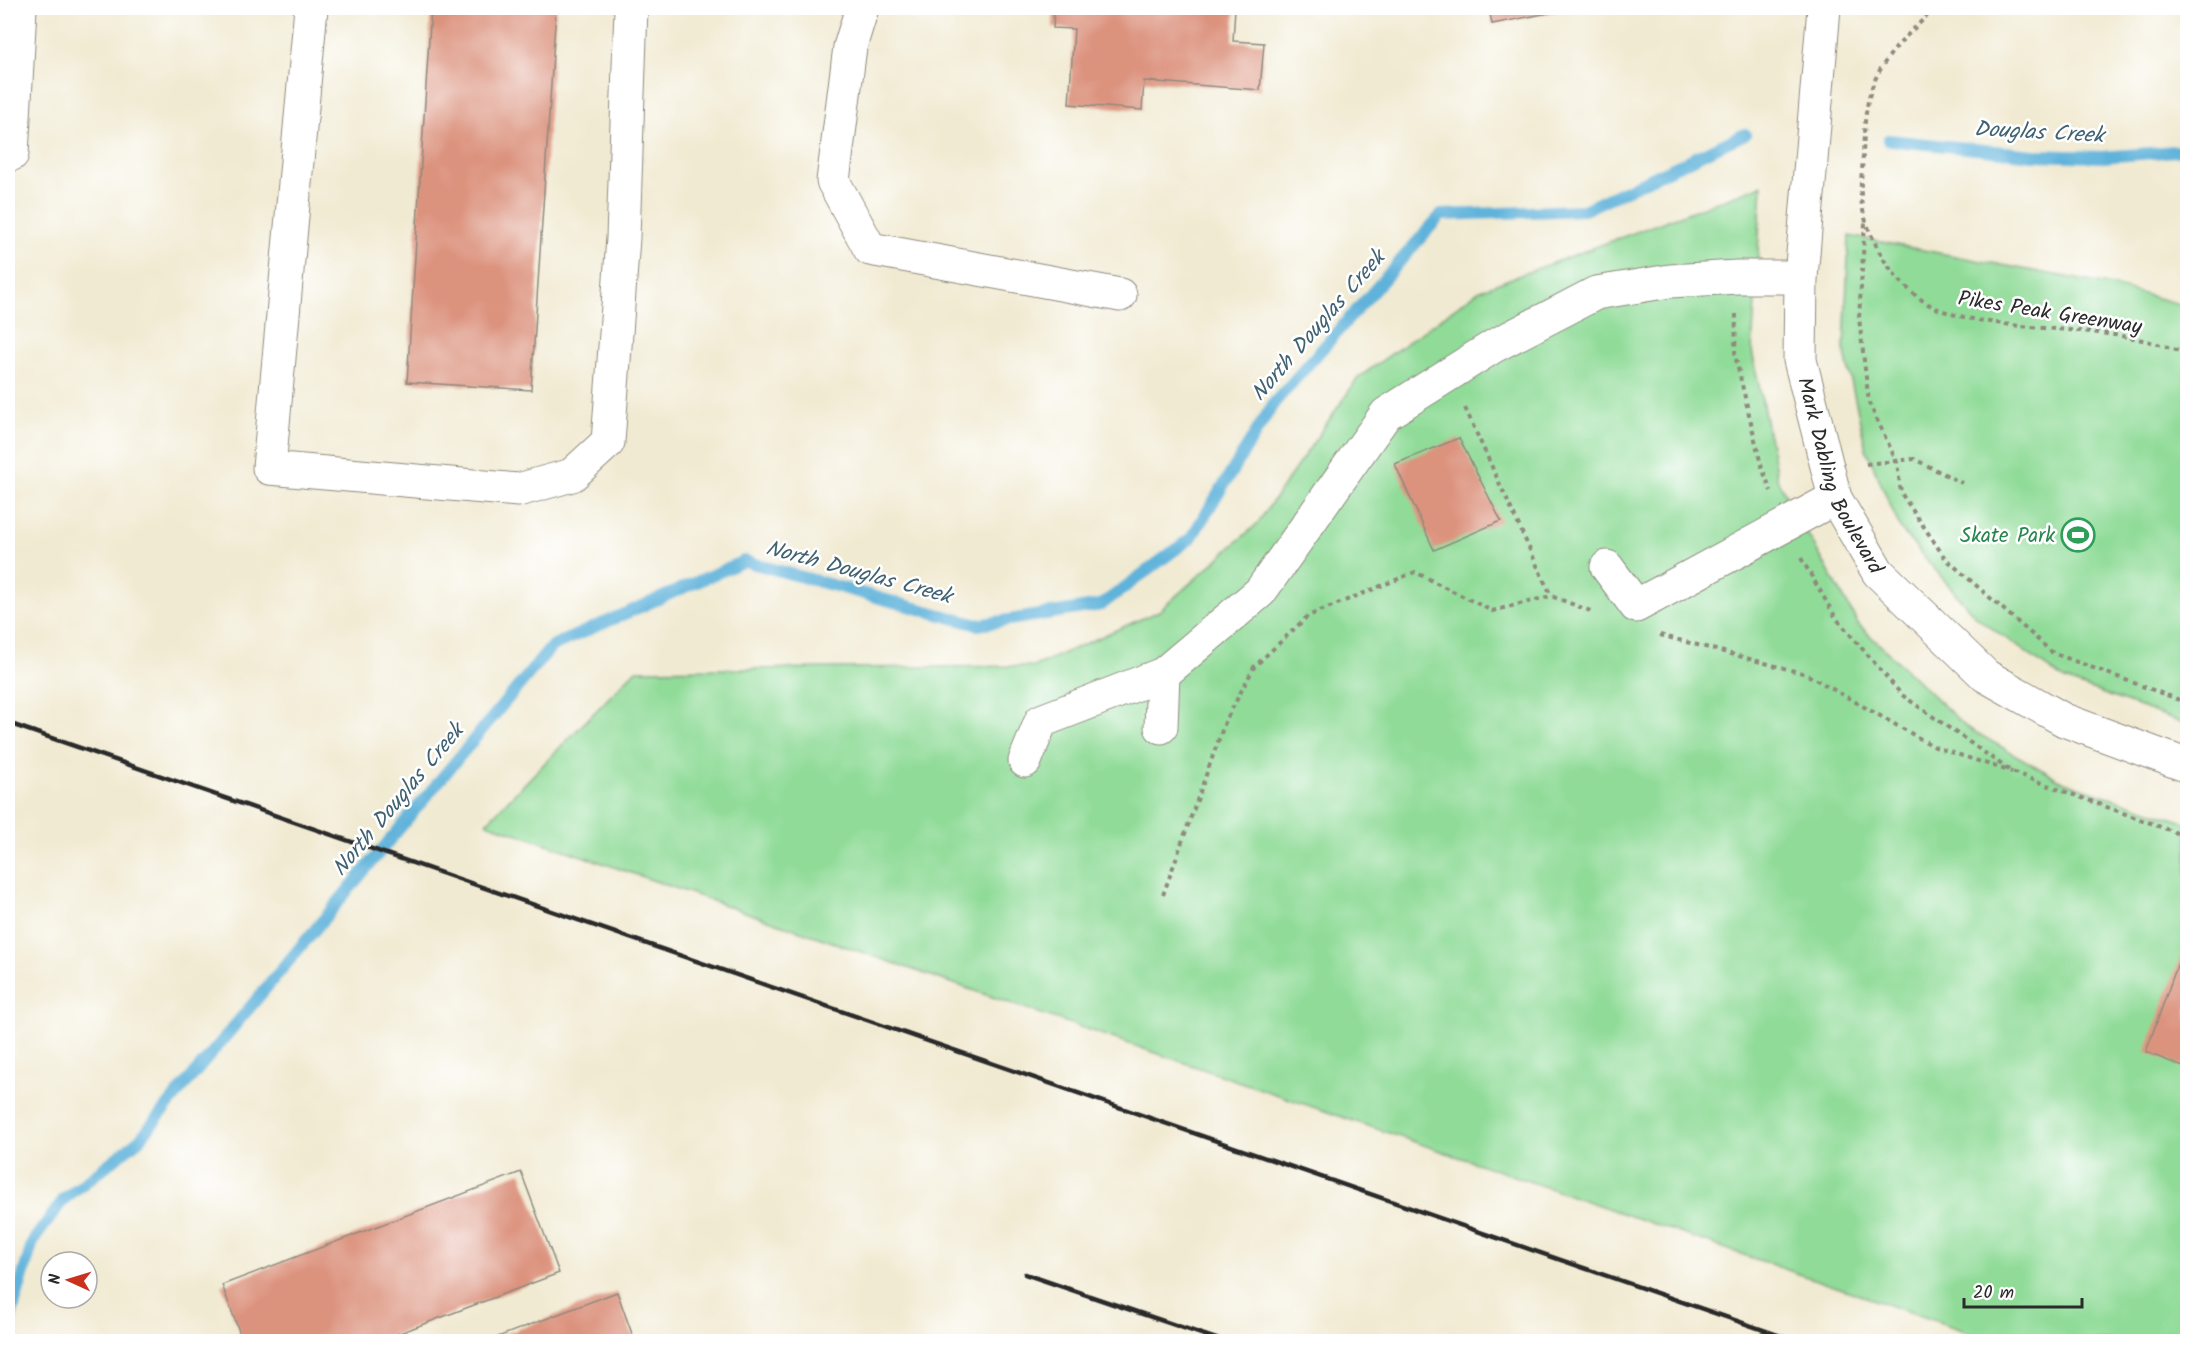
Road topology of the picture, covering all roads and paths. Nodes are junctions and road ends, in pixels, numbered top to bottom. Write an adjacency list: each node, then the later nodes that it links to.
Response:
1 (20, 8): 7 (street)
2 (311, 8): 3 (street)
3 (632, 8)
4 (862, 8): 10 (street)
5 (1824, 8): 9 (street, Mark Dabling Boulevard)
6 (1935, 8): 8 (path, Pikes Peak Greenway)
7 (8, 154)
8 (1865, 223): 11 (path, Pikes Peak Greenway); 13 (path)
9 (1801, 277): 16 (street, Mark Dabling Boulevard); 21 (street)
10 (1120, 294)
11 (2187, 355)
12 (1465, 408): 18 (path)
13 (1897, 462): 14 (path); 15 (path); 22 (path)
14 (1866, 464)
15 (1962, 483)
16 (1835, 498): 17 (street); 25 (street, Mark Dabling Boulevard)
17 (1607, 567)
18 (1551, 596): 19 (path); 27 (path)
19 (1594, 612)
20 (1649, 632): 26 (path)
21 (1163, 674): 23 (street); 24 (street)
22 (2187, 702)
23 (1161, 727)
24 (1025, 761)
25 (2187, 766)
26 (2012, 772)
27 (1163, 895)

